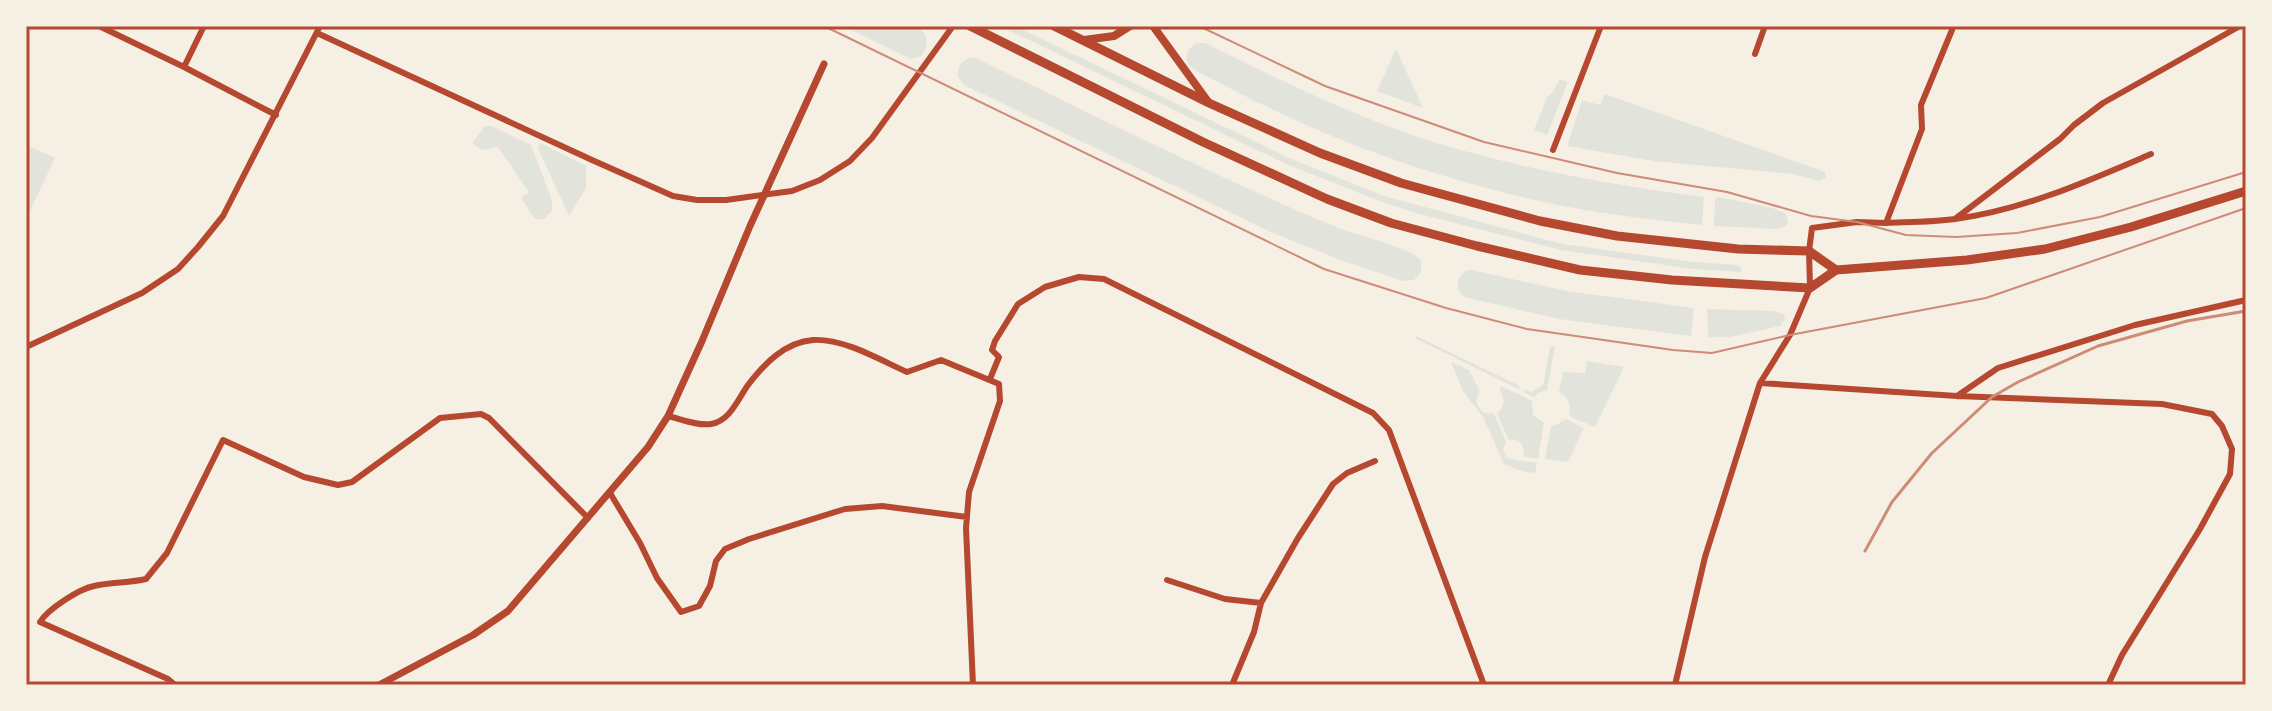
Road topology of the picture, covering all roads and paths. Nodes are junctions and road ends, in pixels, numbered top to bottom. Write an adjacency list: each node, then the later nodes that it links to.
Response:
1 (99, 26): 18 (street)
2 (204, 26): 18 (street)
3 (953, 26): 24 (street)
4 (970, 26): 29 (main road)
5 (1054, 26): 15 (main road)
6 (1130, 26): 15 (main road)
7 (1153, 26): 19 (main road)
8 (1601, 26): 21 (street)
9 (1765, 26): 16 (street)
10 (2222, 26): 14 (street)
11 (2240, 26): 14 (street)
12 (318, 29): 20 (street); 24 (street)
13 (1952, 30): 26 (street)
14 (2227, 34): 25 (street)
15 (1084, 40): 19 (main road)
16 (1755, 54)
17 (824, 64): 24 (street)
18 (184, 67): 20 (street)
19 (1209, 103): 27 (main road)
20 (276, 115): 31 (street)
21 (1553, 150)
22 (2151, 154): 25 (street)
23 (2246, 191): 28 (main road)
24 (765, 194): 35 (street)
25 (1955, 219): 26 (street)
26 (1886, 223): 27 (street)
27 (1809, 251): 28 (main road); 29 (street)
28 (1836, 270): 29 (main road)
29 (1810, 288): 33 (street)
30 (2246, 300): 34 (street)
31 (26, 347)
32 (990, 379): 35 (street); 38 (street); 46 (street)
33 (1760, 383): 34 (street); 47 (street)
34 (1957, 396): 48 (street)
35 (668, 416): 37 (street)
36 (1375, 461): 41 (street)
37 (610, 493): 38 (street); 39 (street)
38 (967, 517): 44 (street)
39 (588, 518): 42 (street); 43 (street)
40 (1167, 580): 41 (street)
41 (1261, 603): 45 (street)
42 (175, 685)
43 (379, 685)
44 (973, 685)
45 (1232, 685)
46 (1484, 685)
47 (1675, 685)
48 (2108, 685)

